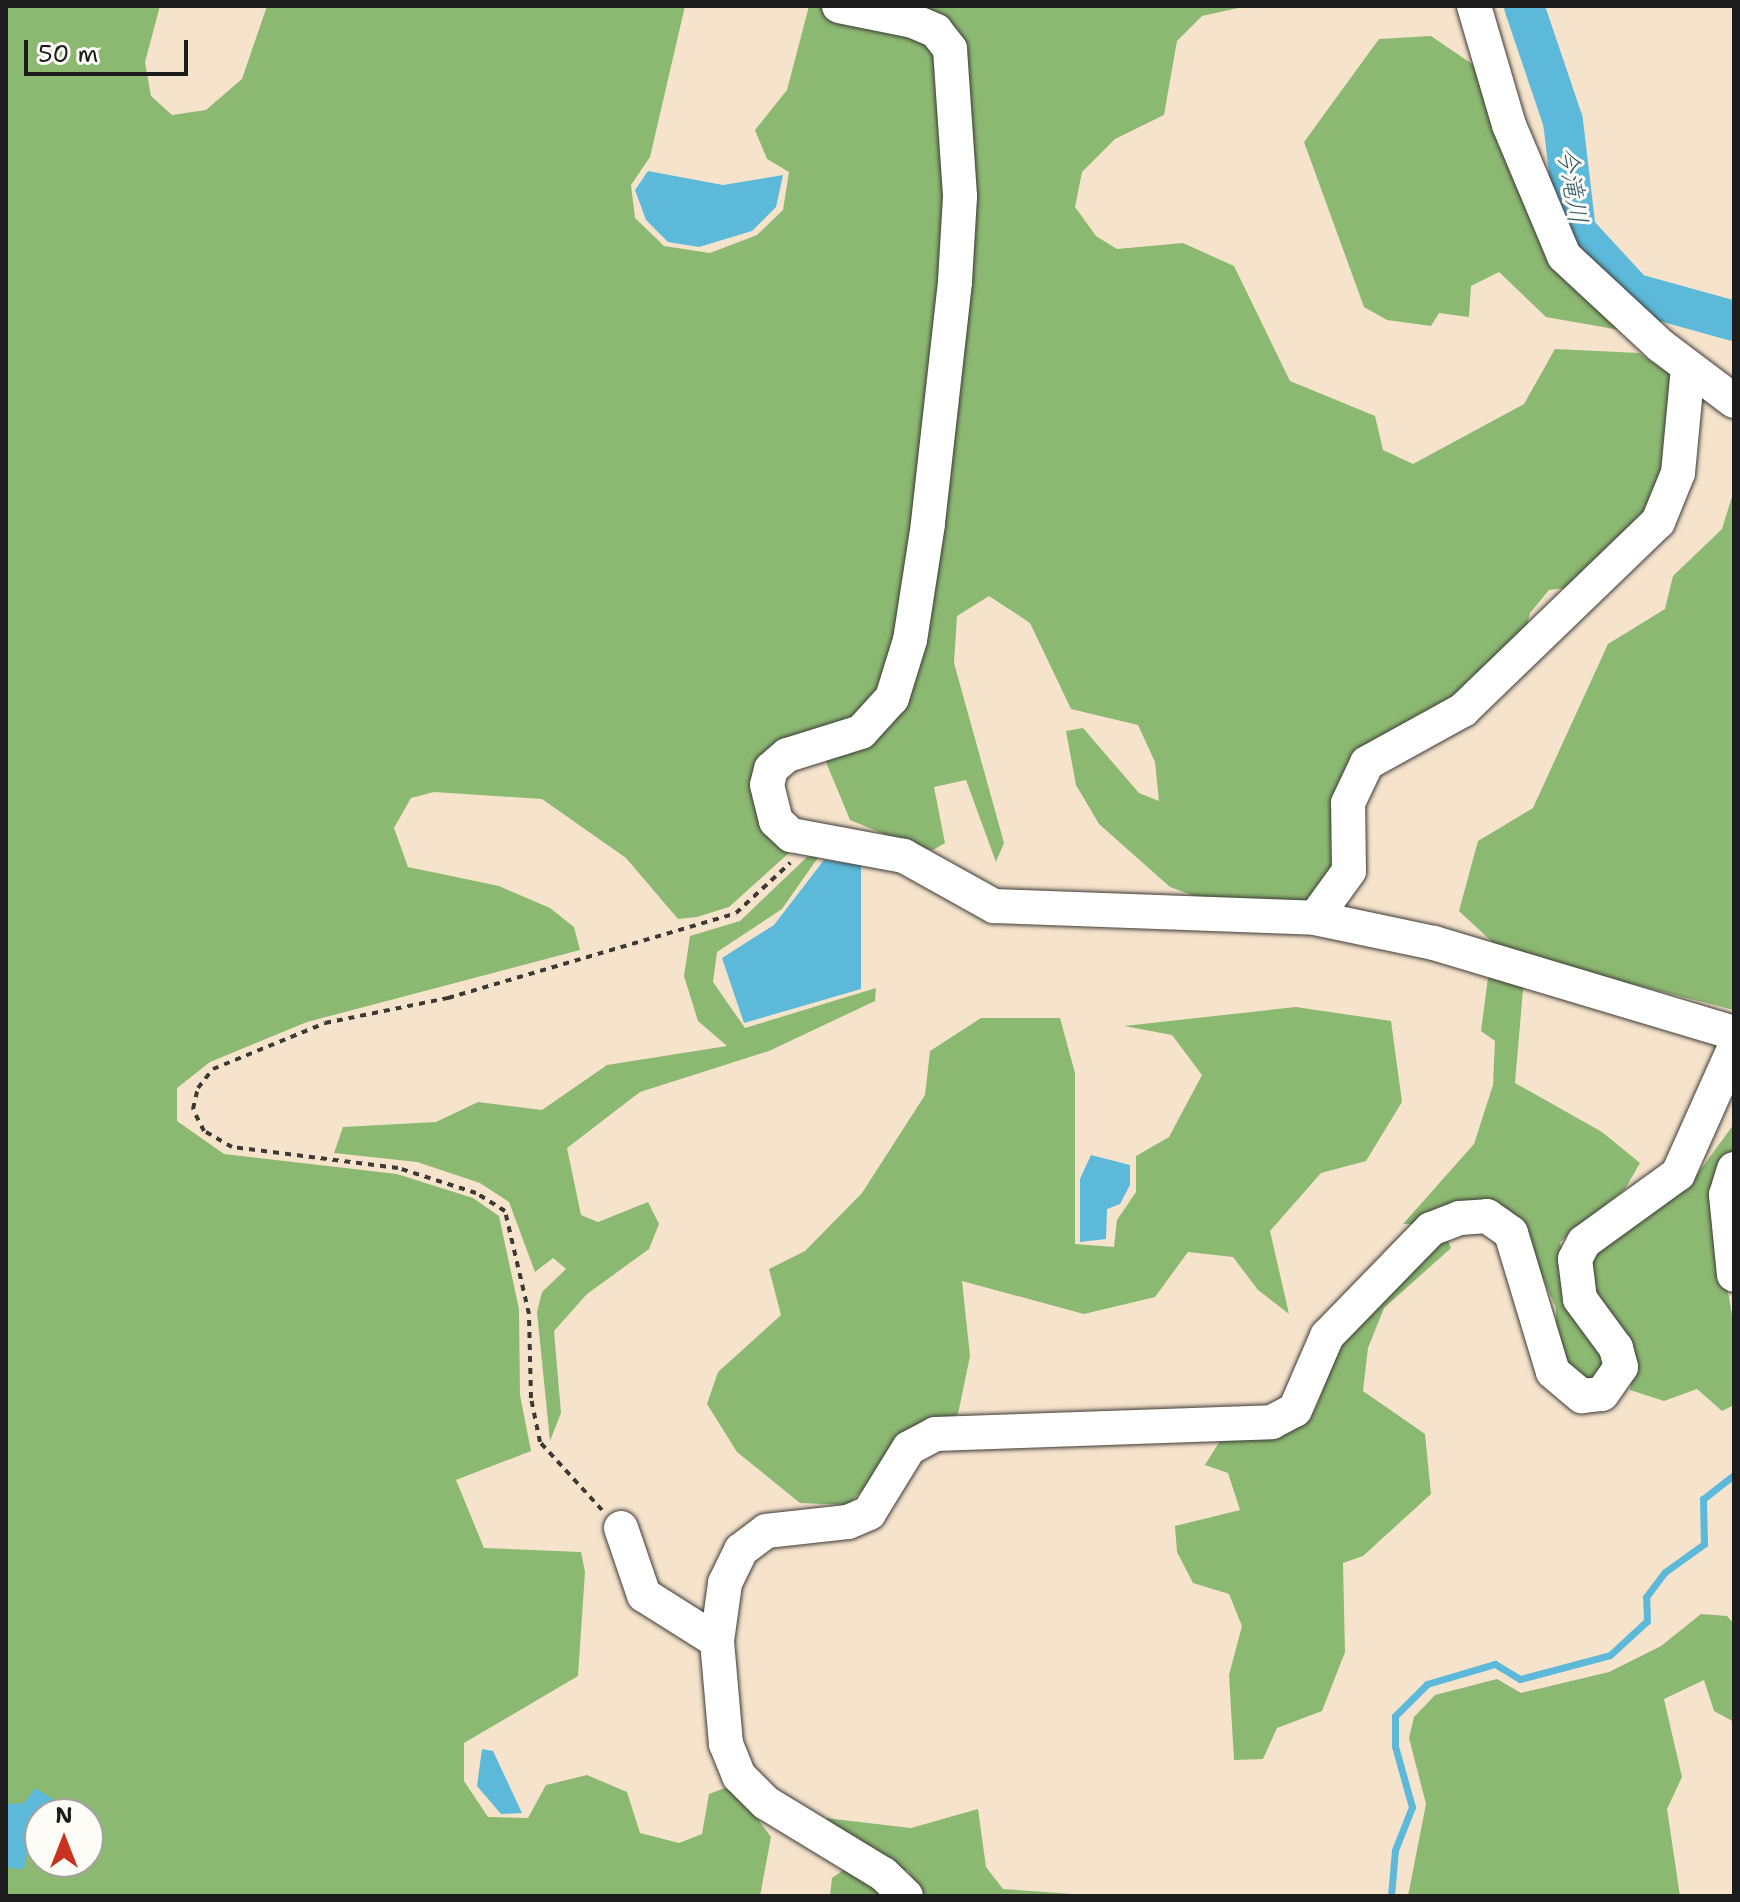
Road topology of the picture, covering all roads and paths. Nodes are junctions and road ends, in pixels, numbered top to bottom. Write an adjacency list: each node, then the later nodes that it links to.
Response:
1 (839, 6): 5 (street)
2 (1474, 6): 3 (street)
3 (1688, 368): 4 (street); 6 (street)
4 (1734, 401)
5 (810, 839): 6 (street); 11 (path)
6 (1315, 918): 7 (street)
7 (1734, 1033)
8 (1734, 1049): 12 (street)
9 (1734, 1169): 10 (street)
10 (1734, 1275)
11 (621, 1528): 12 (street)
12 (717, 1641): 13 (street)
13 (906, 1896)

